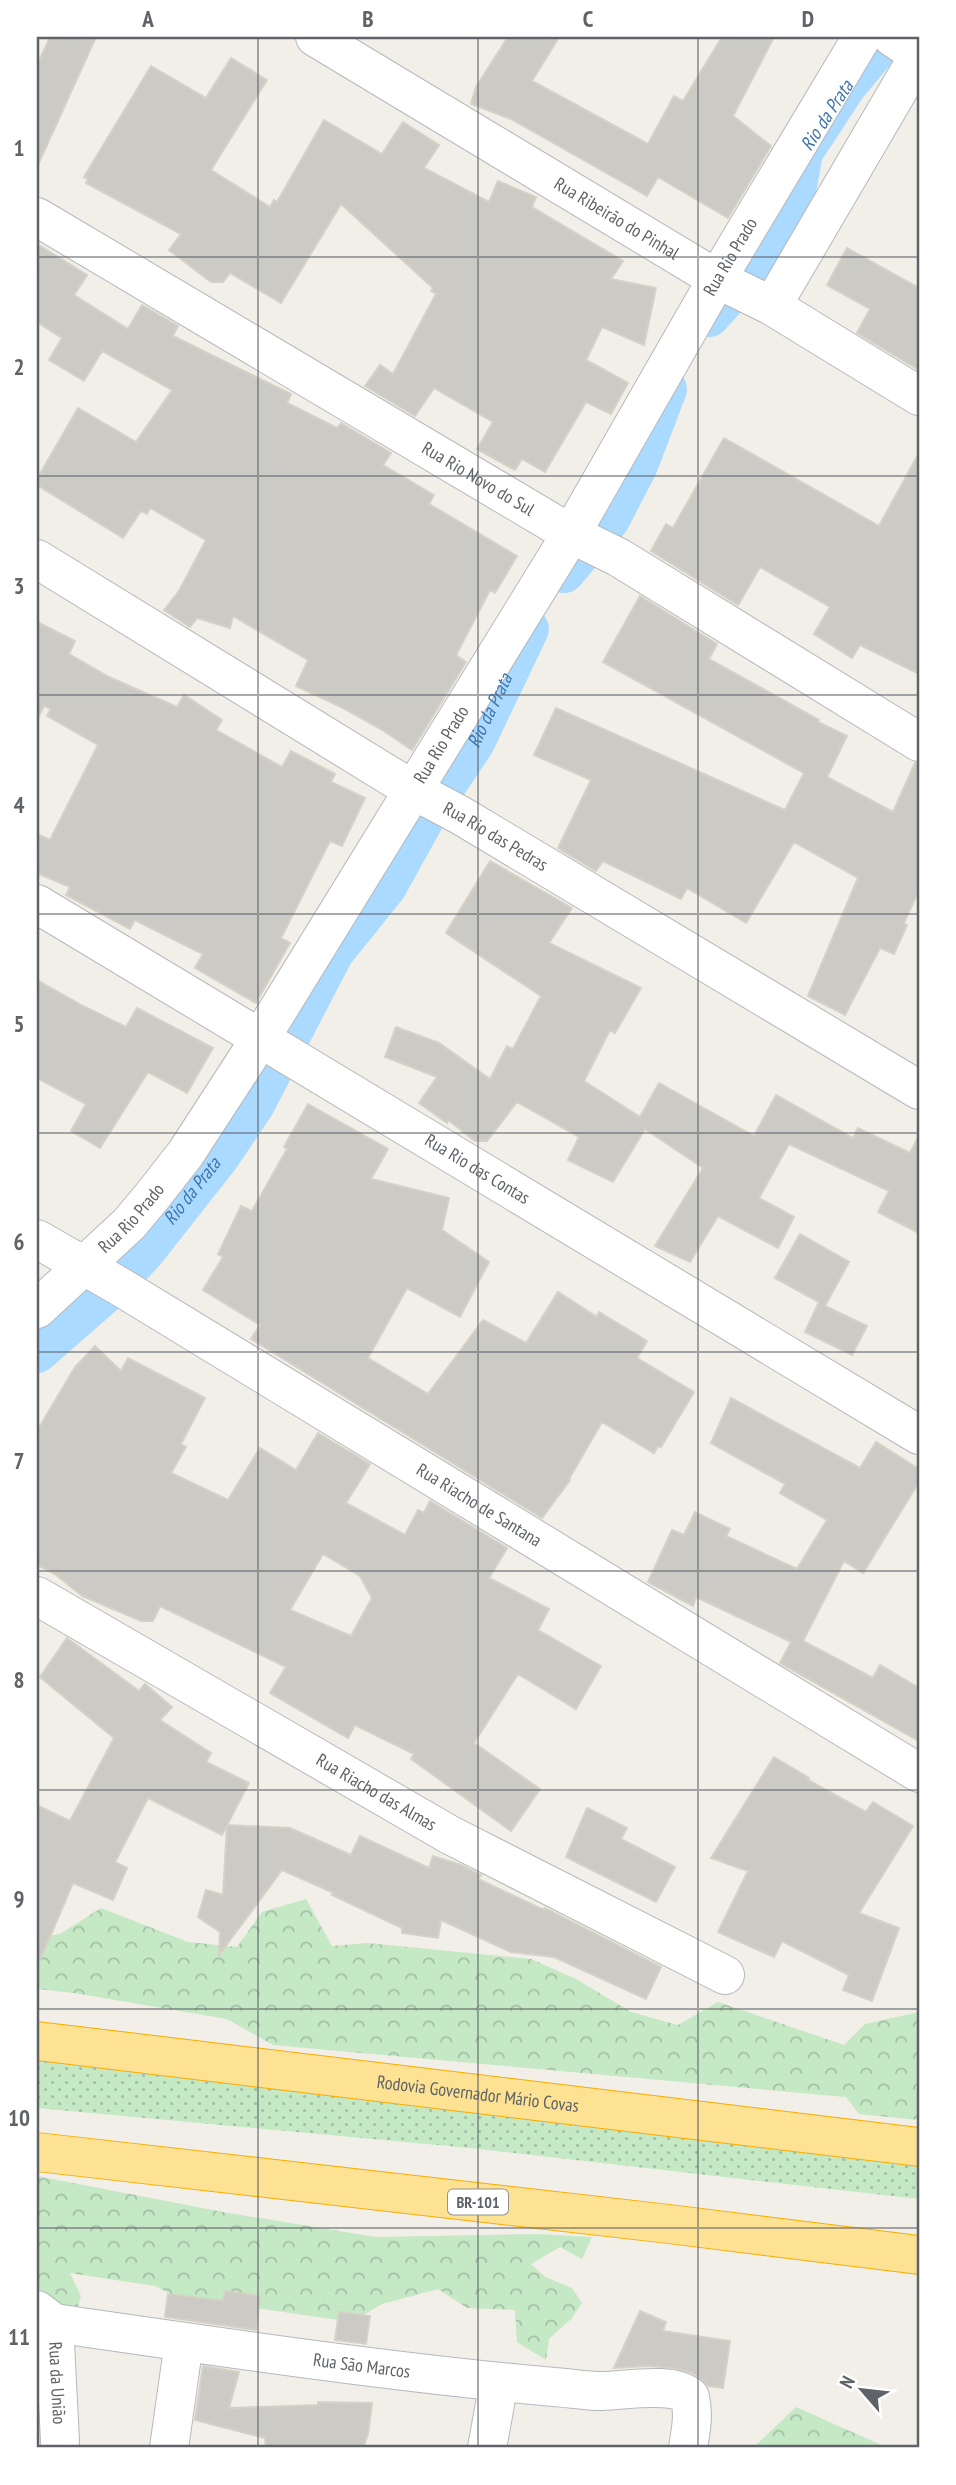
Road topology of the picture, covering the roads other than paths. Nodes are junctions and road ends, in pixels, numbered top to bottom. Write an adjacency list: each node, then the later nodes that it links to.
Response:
1 (315, 37): 5 (street, Rua Ribeirão do Pinhal)
2 (862, 37): 5 (street, Rua Rio Prado)
3 (912, 50): 6 (street)
4 (37, 217): 8 (street, Rua Rio Novo do Sul)
5 (719, 280): 6 (street, Rua Ribeirão do Pinhal); 8 (street, Rua Rio Prado)
6 (768, 304): 7 (street, Rua Ribeirão do Pinhal)
7 (919, 396)
8 (586, 542): 10 (street, Rua Rio Novo do Sul); 11 (street, Rua Rio Prado)
9 (37, 559): 11 (street, Rua Rio das Pedras)
10 (919, 742)
11 (416, 791): 13 (street, Rua Rio Prado); 14 (street, Rua Rio das Pedras)
12 (37, 904): 13 (street, Rua Rio das Contas)
13 (262, 1040): 16 (street, Rua Rio Prado); 18 (street, Rua Rio das Contas)
14 (919, 1090)
15 (37, 1239): 16 (street, Rua Riacho de Santana)
16 (96, 1274): 17 (street, Rua Rio Prado); 20 (street, Rua Riacho de Santana)
17 (37, 1309)
18 (919, 1435)
19 (37, 1596): 21 (street, Rua Riacho das Almas)
20 (919, 1773)
21 (725, 1975)
22 (37, 2041): 23 (highway, Rodovia Governador Mário Covas)
23 (919, 2147)
24 (37, 2152): 25 (highway, BR-101)
25 (919, 2255)
26 (45, 2317): 27 (street, Rua São Marcos); 29 (street, Rua da União)
27 (184, 2342): 28 (street, Rua São Marcos); 30 (street)
28 (499, 2382): 31 (street); 32 (street, Rua São Marcos)
29 (60, 2441)
30 (169, 2448)
31 (487, 2448)
32 (688, 2448)

